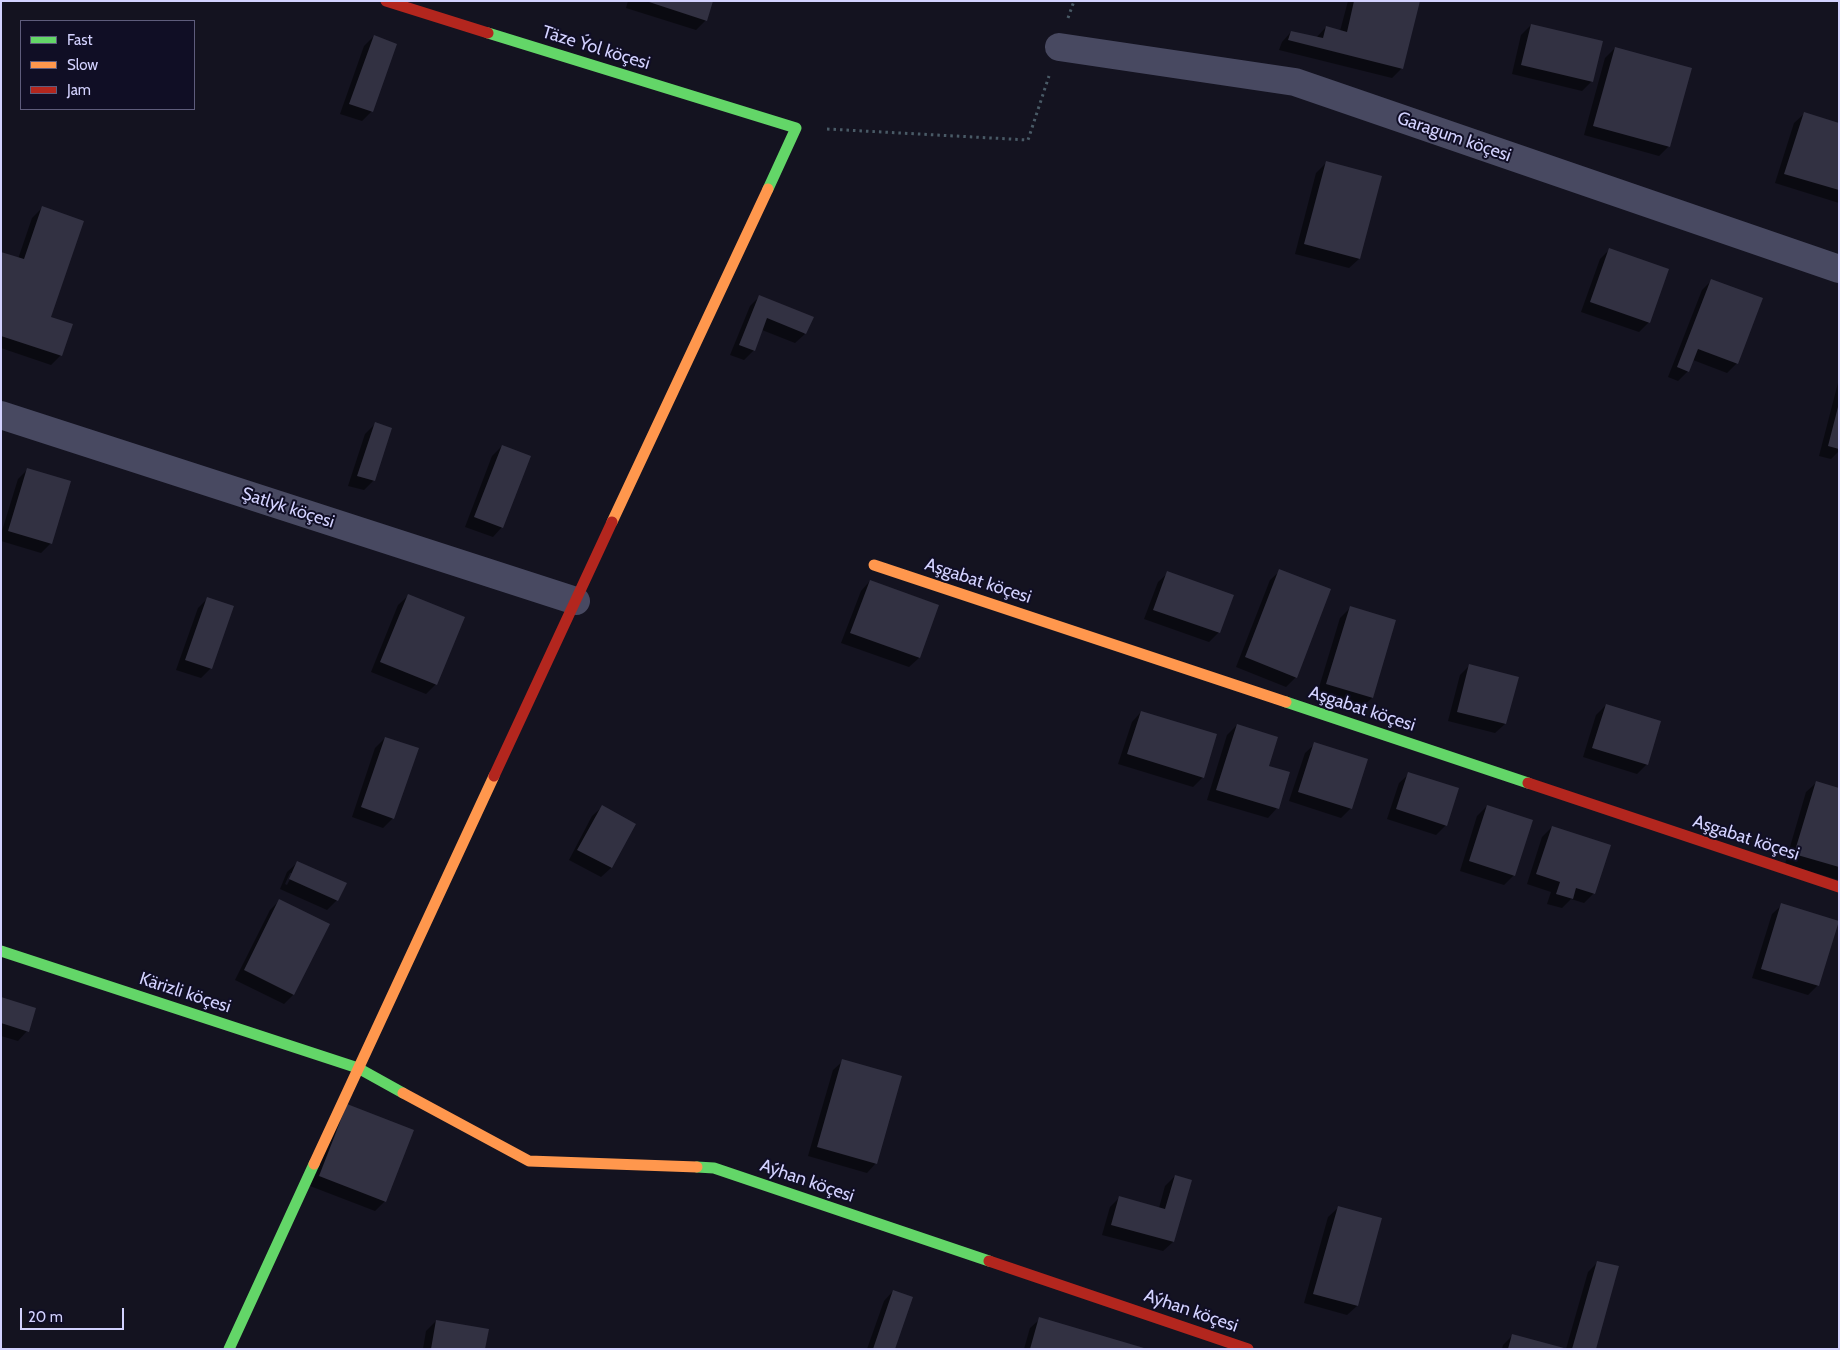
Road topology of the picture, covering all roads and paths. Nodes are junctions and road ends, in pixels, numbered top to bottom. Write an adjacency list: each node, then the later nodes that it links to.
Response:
1 (386, 1): 4 (street, Täze Ýol köçesi)
2 (1074, 1): 3 (path)
3 (1059, 47): 4 (path); 5 (street, Garagum köçesi)
4 (796, 128): 8 (street)
5 (1839, 269)
6 (1, 414): 8 (street, Şatlyk köçesi)
7 (874, 565): 9 (street, Aşgabat köçesi)
8 (576, 601): 11 (street)
9 (1839, 887)
10 (1, 951): 11 (street, Kärizli köçesi)
11 (358, 1068): 12 (street); 13 (street, Aýhan köçesi)
12 (229, 1349)
13 (1248, 1349)

